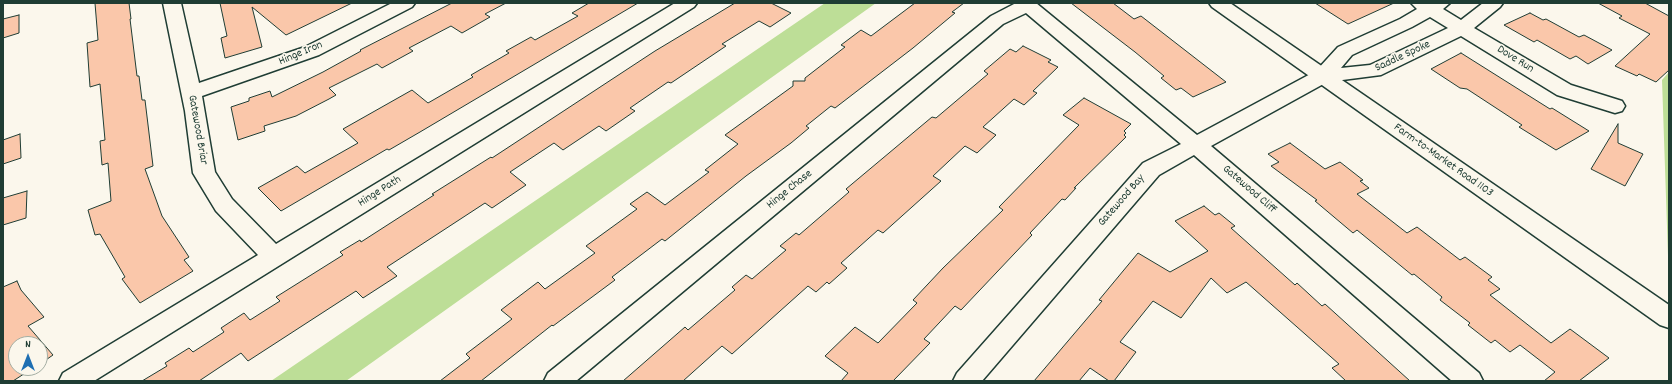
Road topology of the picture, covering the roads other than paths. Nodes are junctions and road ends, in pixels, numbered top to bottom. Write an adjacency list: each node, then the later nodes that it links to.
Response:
1 (172, 3): 10 (street, Gatewood Briar)
2 (406, 3): 10 (street, Hinge Iron)
3 (688, 3): 13 (street, Hinge Path)
4 (1218, 3): 9 (street, Farm-to-Market Road 1103)
5 (1494, 3): 8 (street, Saddle Spoke)
6 (1026, 4): 12 (street, Gatewood Cliff); 16 (street, Hinge Chase)
7 (1430, 5): 8 (street, Dove Run); 9 (street)
8 (1462, 28): 9 (street, Saddle Spoke); 11 (street, Dove Run)
9 (1323, 76): 12 (street, Gatewood Bay); 14 (street, Farm-to-Market Road 1103)
10 (191, 93): 13 (street, Gatewood Briar)
11 (1615, 106)
12 (1195, 144): 17 (street, Gatewood Bay); 18 (street, Gatewood Cliff)
13 (274, 257): 15 (street, Hinge Path)
14 (1669, 318)
15 (72, 381)
16 (557, 381)
17 (966, 381)
18 (1470, 381)

